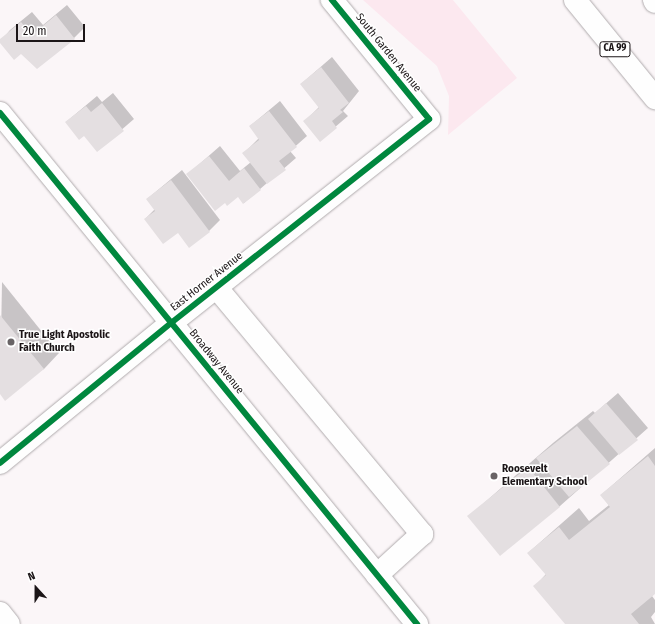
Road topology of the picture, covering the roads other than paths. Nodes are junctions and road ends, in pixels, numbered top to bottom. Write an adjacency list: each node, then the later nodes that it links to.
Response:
1 (332, 0): 5 (main road, South Garden Avenue)
2 (575, 0): 3 (main road, CA 99)
3 (655, 98)
4 (0, 113): 7 (main road, Broadway Avenue)
5 (429, 119): 6 (main road, East Horner Avenue)
6 (216, 287): 7 (main road, East Horner Avenue); 9 (main road)
7 (171, 323): 8 (main road, East Horner Avenue); 9 (main road, Broadway Avenue)
8 (0, 463)
9 (377, 575): 12 (main road, Broadway Avenue)
10 (0, 613): 11 (main road)
11 (9, 624)
12 (417, 624)

